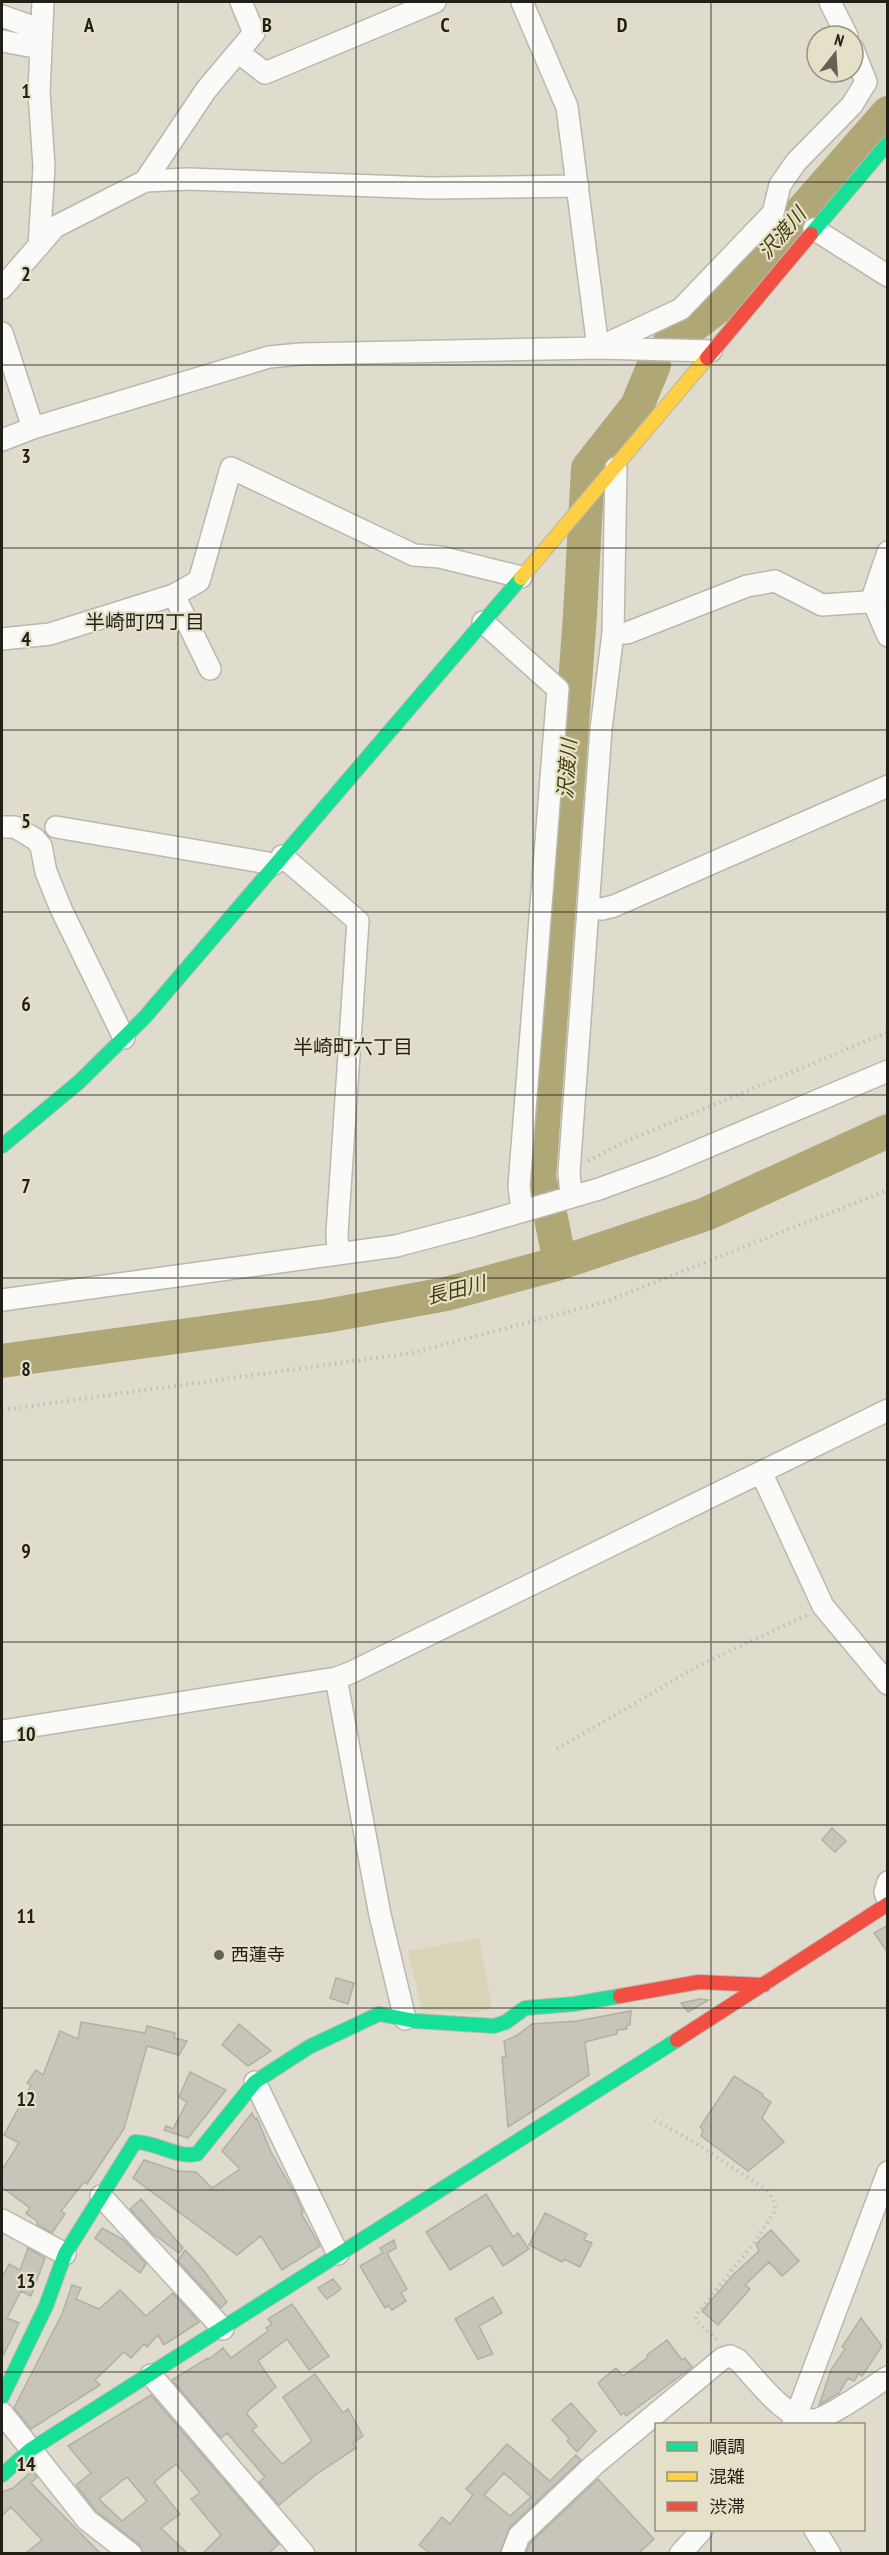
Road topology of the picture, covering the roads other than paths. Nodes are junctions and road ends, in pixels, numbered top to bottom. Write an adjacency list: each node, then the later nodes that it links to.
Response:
1 (43, 2): 8 (street)
2 (242, 2): 10 (street)
3 (435, 2): 10 (street)
4 (522, 2): 14 (street)
5 (830, 2): 7 (street)
6 (2, 16): 8 (street)
7 (840, 24)
8 (40, 39): 9 (street); 16 (street)
9 (2, 41)
10 (238, 52): 13 (street)
11 (865, 84): 20 (street)
12 (888, 143): 15 (street)
13 (145, 181): 14 (street); 16 (street)
14 (578, 186): 20 (street)
15 (814, 229): 17 (street); 21 (street)
16 (39, 246): 18 (street)
17 (888, 276)
18 (2, 288)
19 (2, 333): 22 (street)
20 (598, 348): 21 (street); 22 (street)
21 (711, 351): 24 (street)
22 (33, 428): 23 (street)
23 (2, 440)
24 (616, 468): 26 (street); 31 (street)
25 (888, 552): 29 (street)
26 (521, 577): 28 (street); 30 (street)
27 (888, 584): 29 (street)
28 (174, 595): 33 (street); 34 (street)
29 (872, 599): 31 (street); 32 (street)
30 (483, 622): 38 (street); 44 (street)
31 (613, 633): 39 (street)
32 (888, 636)
33 (2, 639)
34 (210, 669)
35 (888, 786): 39 (street)
36 (2, 827): 40 (street)
37 (56, 827): 38 (street)
38 (278, 860): 40 (street); 45 (street)
39 (589, 908): 43 (street)
40 (124, 1038): 42 (street)
41 (888, 1071): 43 (street)
42 (2, 1146)
43 (571, 1196): 44 (street)
44 (522, 1211): 45 (street)
45 (338, 1254): 46 (street)
46 (2, 1300)
47 (888, 1410): 48 (street)
48 (761, 1472): 49 (street); 50 (street)
49 (336, 1678): 51 (street); 55 (street)
50 (888, 1684)
51 (2, 1731)
52 (888, 1882): 53 (street)
53 (888, 1903): 54 (street)
54 (764, 1985): 55 (street); 61 (street)
55 (405, 2019): 56 (street)
56 (255, 2082): 58 (street); 61 (street)
57 (888, 2172): 67 (street)
58 (101, 2196): 60 (street); 62 (street)
59 (2, 2220): 60 (street)
60 (65, 2254): 65 (street)
61 (338, 2254): 62 (street)
62 (223, 2329): 63 (street)
63 (151, 2375): 68 (street); 73 (street)
64 (888, 2377): 67 (street)
65 (2, 2397)
66 (2, 2413): 68 (street)
67 (795, 2420): 74 (street)
68 (30, 2450): 69 (street); 72 (street)
69 (2, 2475)
70 (700, 2531): 75 (street)
71 (816, 2531): 76 (street)
72 (131, 2553)
73 (304, 2553)
74 (512, 2553)
75 (680, 2553)
76 (830, 2553)

